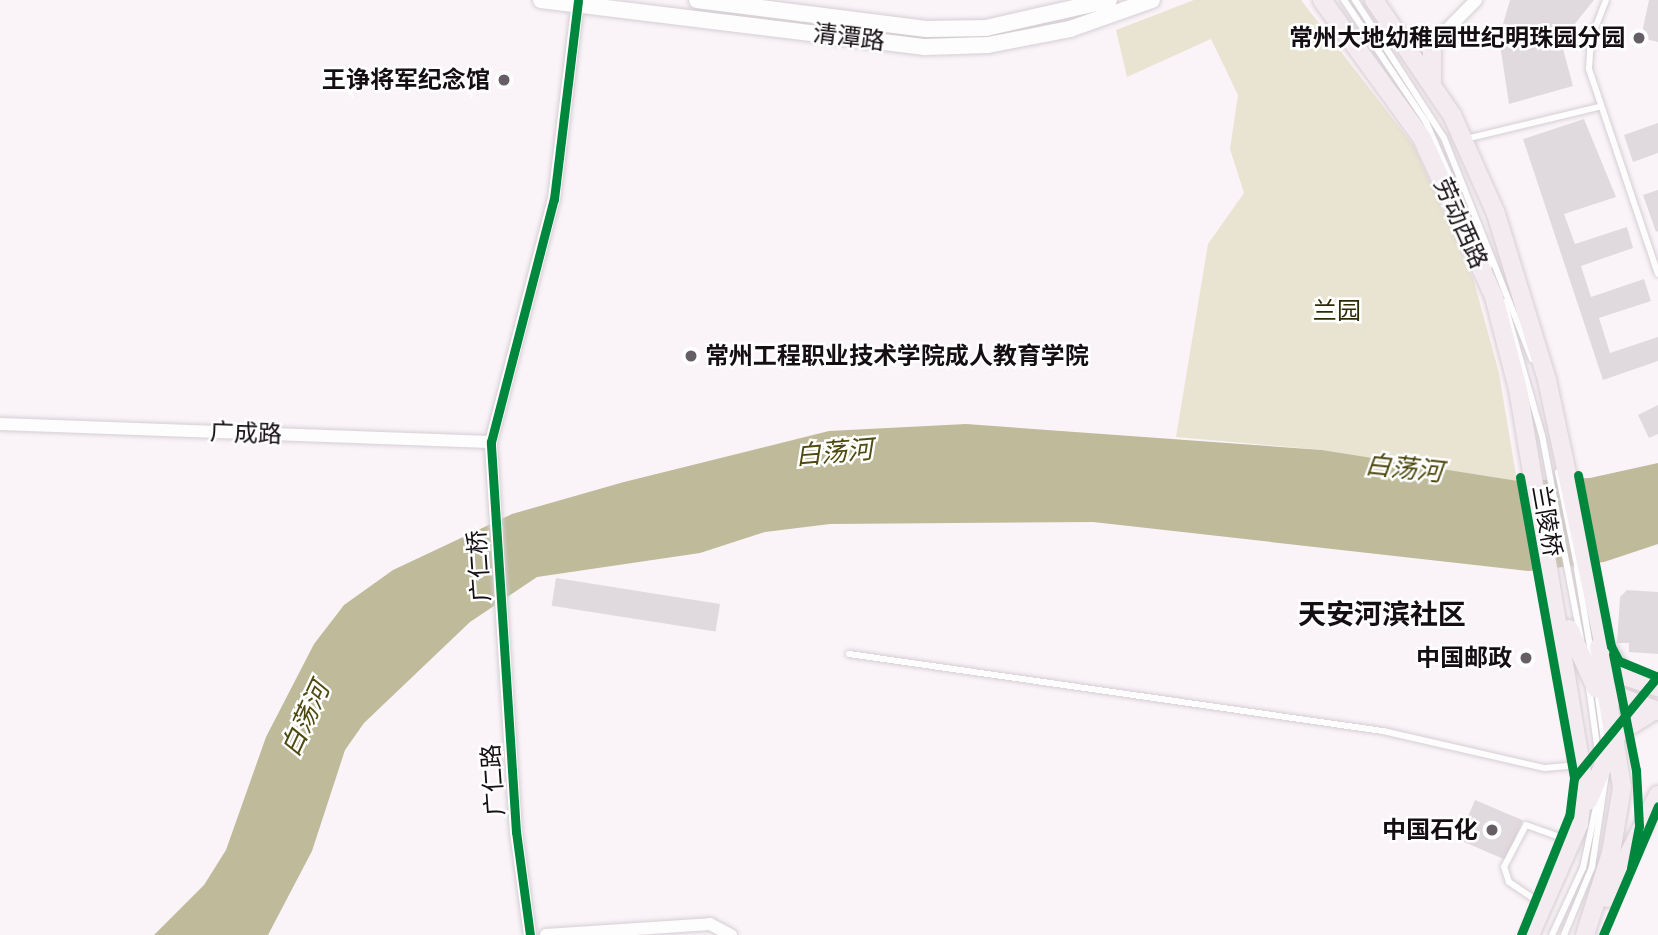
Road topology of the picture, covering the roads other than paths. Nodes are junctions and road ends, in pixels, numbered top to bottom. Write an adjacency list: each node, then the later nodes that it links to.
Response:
1 (541, 0): 12 (main road, 清潭路)
2 (697, 0): 11 (main road, 清潭路)
3 (1109, 0): 11 (main road, 清潭路)
4 (1152, 0): 12 (main road, 清潭路)
5 (1322, 0): 21 (main road, 劳动西路)
6 (1344, 0): 21 (lane)
7 (1355, 0): 13 (lane)
8 (1374, 0): 13 (main road, 劳动西路)
9 (1476, 0): 14 (street)
10 (1606, 0): 16 (lane)
11 (718, 1)
12 (578, 2): 20 (street, 广仁桥)
13 (1391, 38): 14 (main road); 15 (main road, 劳动西路); 21 (lane)
14 (1432, 45): 15 (main road)
15 (1434, 88): 17 (main road, 劳动西路)
16 (1598, 107): 17 (lane); 18 (lane)
17 (1466, 139): 21 (main road, 劳动西路)
18 (1658, 274)
19 (0, 424): 20 (street, 广成路)
20 (491, 442): 24 (street, 广仁桥)
21 (1552, 477): 22 (main road, 兰陵桥); 22 (main road, 兰陵桥)
22 (1571, 570): 23 (main road); 27 (main road); 27 (lane); 30 (main road)
23 (1592, 602): 26 (main road); 27 (main road)
24 (502, 621): 34 (street, 广仁路)
25 (849, 654): 30 (lane)
26 (1658, 687)
27 (1597, 688): 28 (main road); 29 (main road); 30 (lane); 30 (lane)
28 (1656, 710): 29 (main road)
29 (1617, 734): 30 (main road); 40 (main road)
30 (1596, 761): 32 (main road); 38 (lane); 39 (lane)
31 (1658, 795): 40 (main road)
32 (1573, 841): 33 (main road); 33 (lane)
33 (1544, 906): 37 (main road)
34 (530, 935)
35 (545, 935): 36 (street)
36 (731, 935)
37 (1530, 935)
38 (1552, 935)
39 (1564, 935)
40 (1586, 935)

